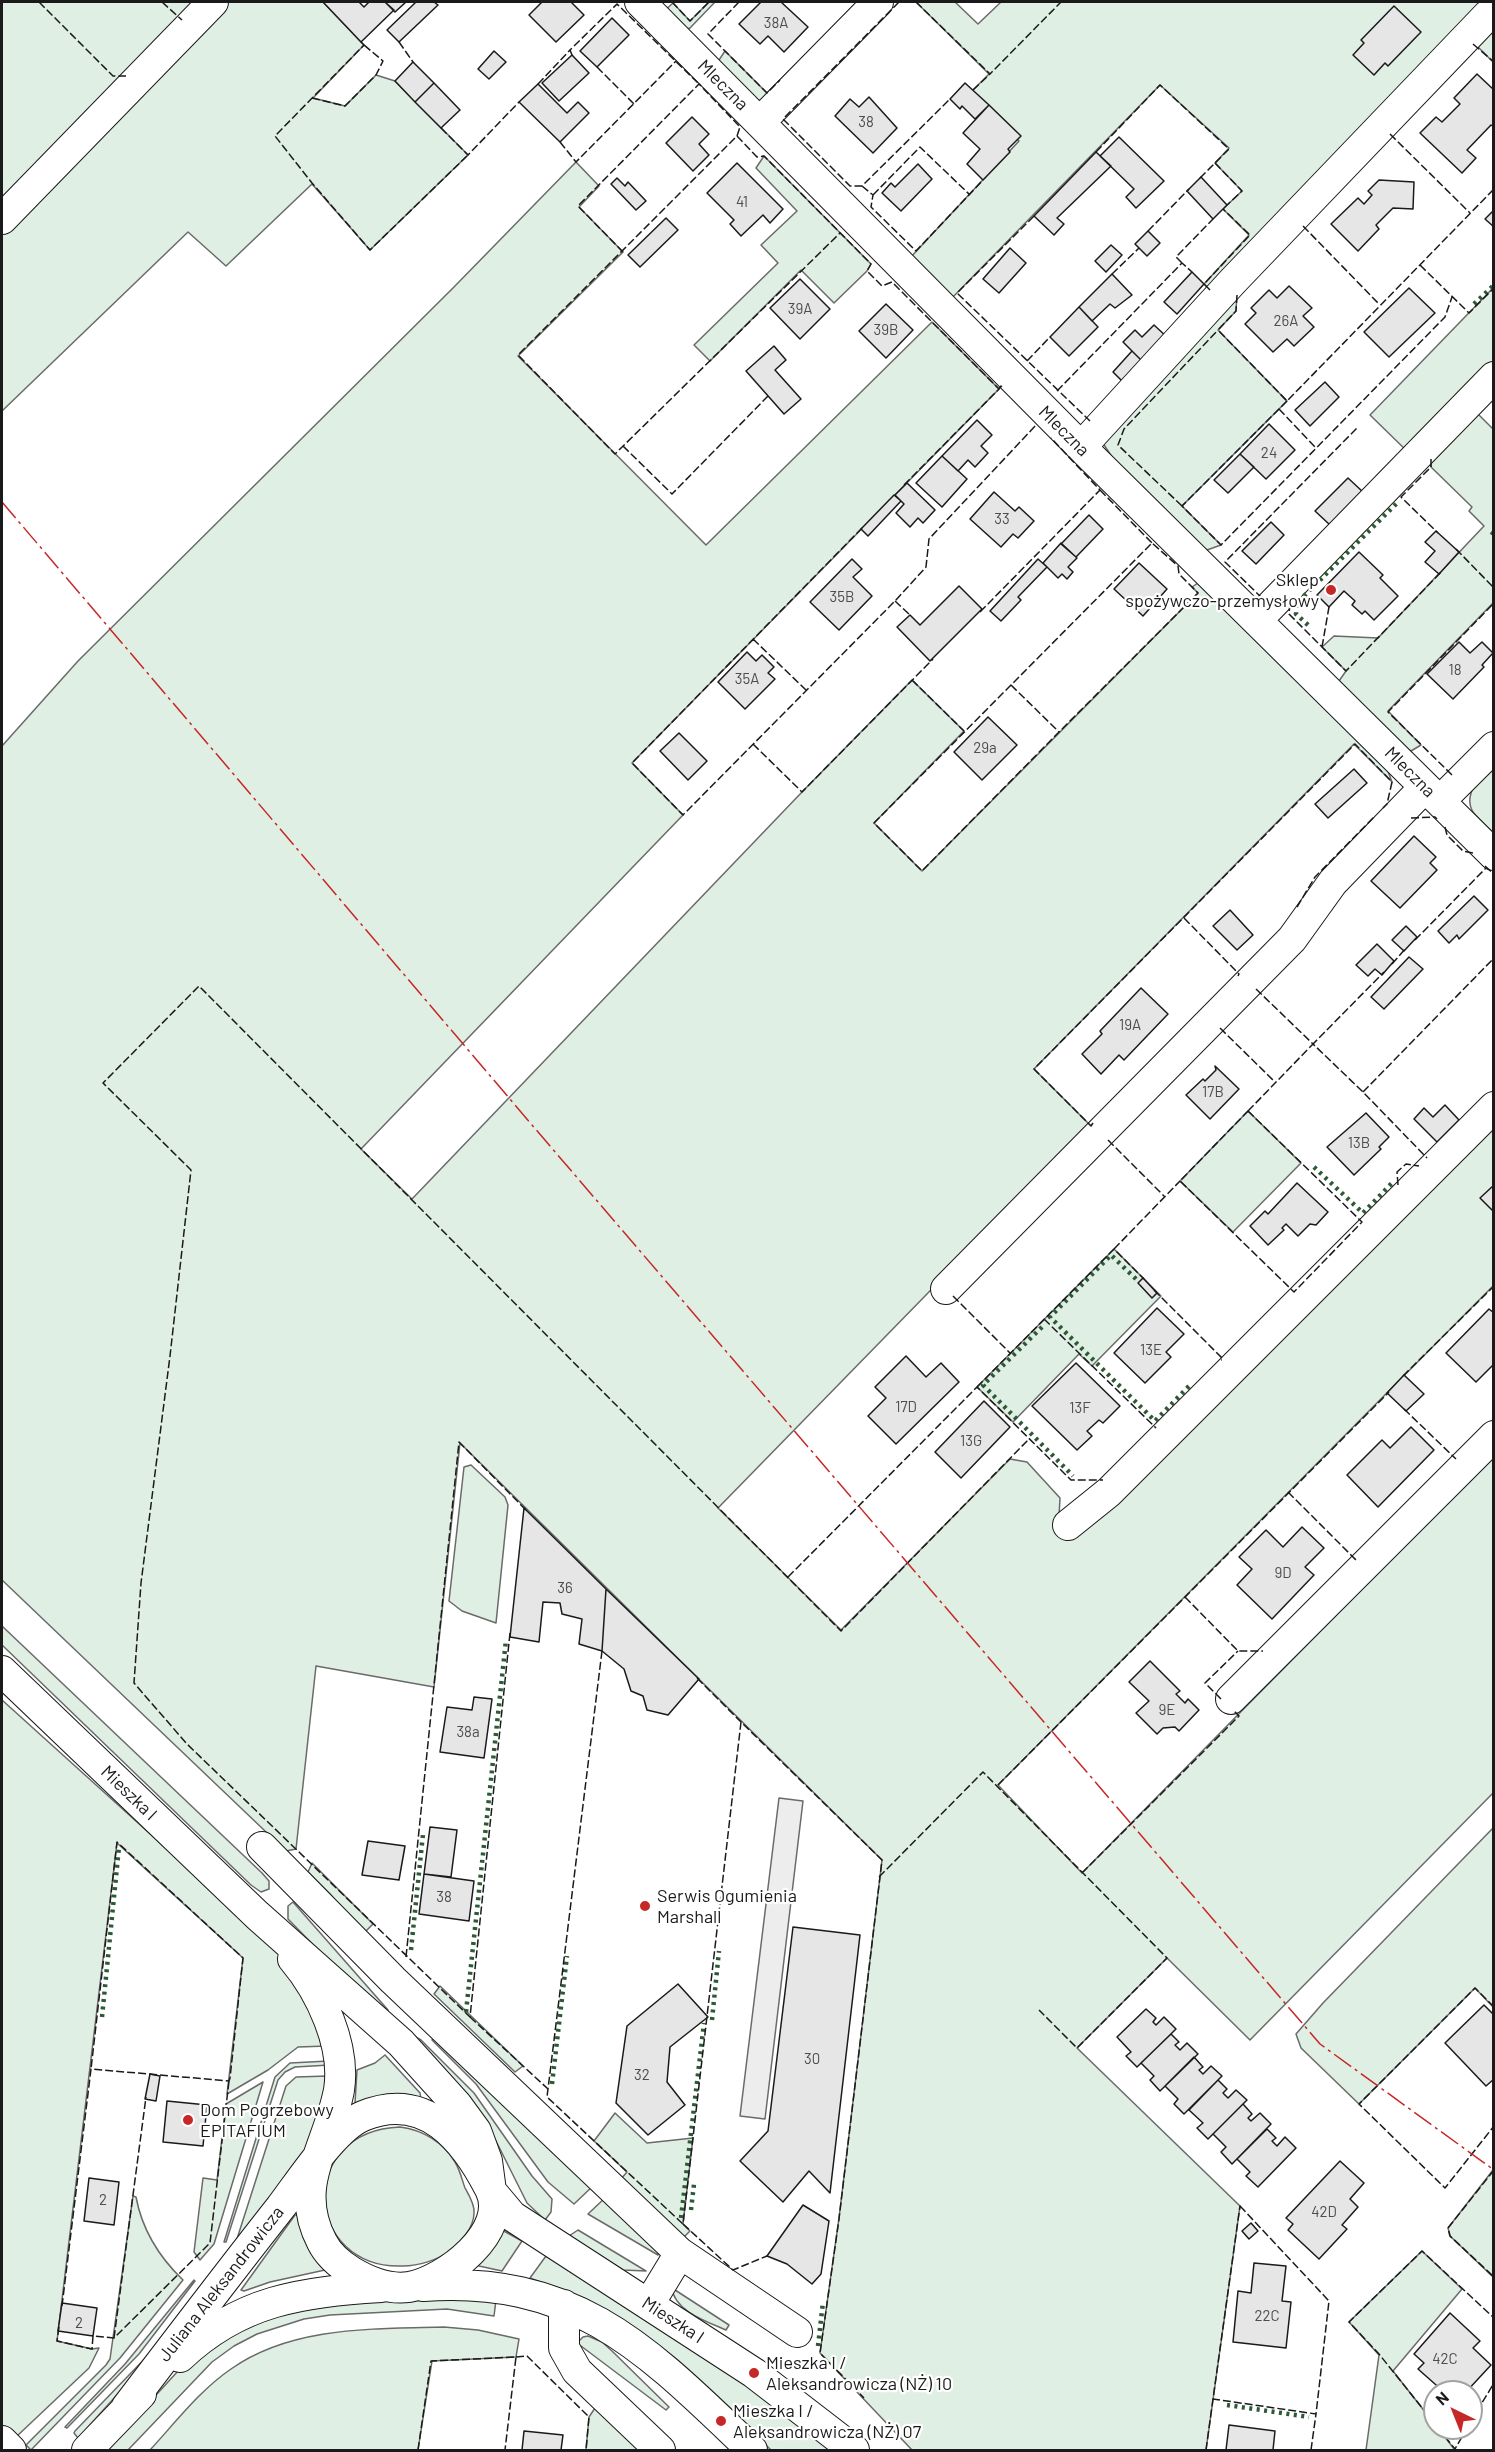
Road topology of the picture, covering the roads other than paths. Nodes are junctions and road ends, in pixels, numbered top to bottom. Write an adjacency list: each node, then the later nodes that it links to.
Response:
1 (213, 2): 6 (street)
2 (640, 2): 5 (street, Mleczna)
3 (878, 2): 5 (street)
4 (1488, 15): 8 (street)
5 (760, 122): 8 (street, Mleczna)
6 (2, 219)
7 (1494, 377): 9 (street)
8 (1081, 447): 9 (street, Mleczna)
9 (1257, 620): 11 (street, Mleczna)
10 (1494, 747): 11 (street)
11 (1432, 794): 12 (street, Mleczna); 14 (street)
12 (1494, 855)
13 (1494, 1107): 16 (street)
14 (946, 1289)
15 (1494, 1436): 18 (street)
16 (1068, 1526)
17 (2, 1671): 21 (street, Mieszka I)
18 (1231, 1700)
19 (262, 1847): 20 (street)
20 (292, 1878): 21 (street); 24 (street)
21 (257, 1915): 22 (street); 23 (street)
22 (316, 2161): 23 (street); 25 (street); 29 (street, Juliana Aleksandrowicza)
23 (491, 2191): 25 (street); 26 (street, Mieszka I)
24 (680, 2253): 26 (street); 28 (street)
25 (399, 2287): 27 (street); 29 (street, Juliana Aleksandrowicza)
26 (649, 2304): 35 (street, Mieszka I)
27 (564, 2305): 33 (street); 34 (street)
28 (797, 2332)
29 (126, 2408): 32 (street, Juliana Aleksandrowicza)
30 (2, 2441): 31 (street)
31 (11, 2451)
32 (87, 2451)
33 (660, 2451)
34 (752, 2451)
35 (854, 2451)

